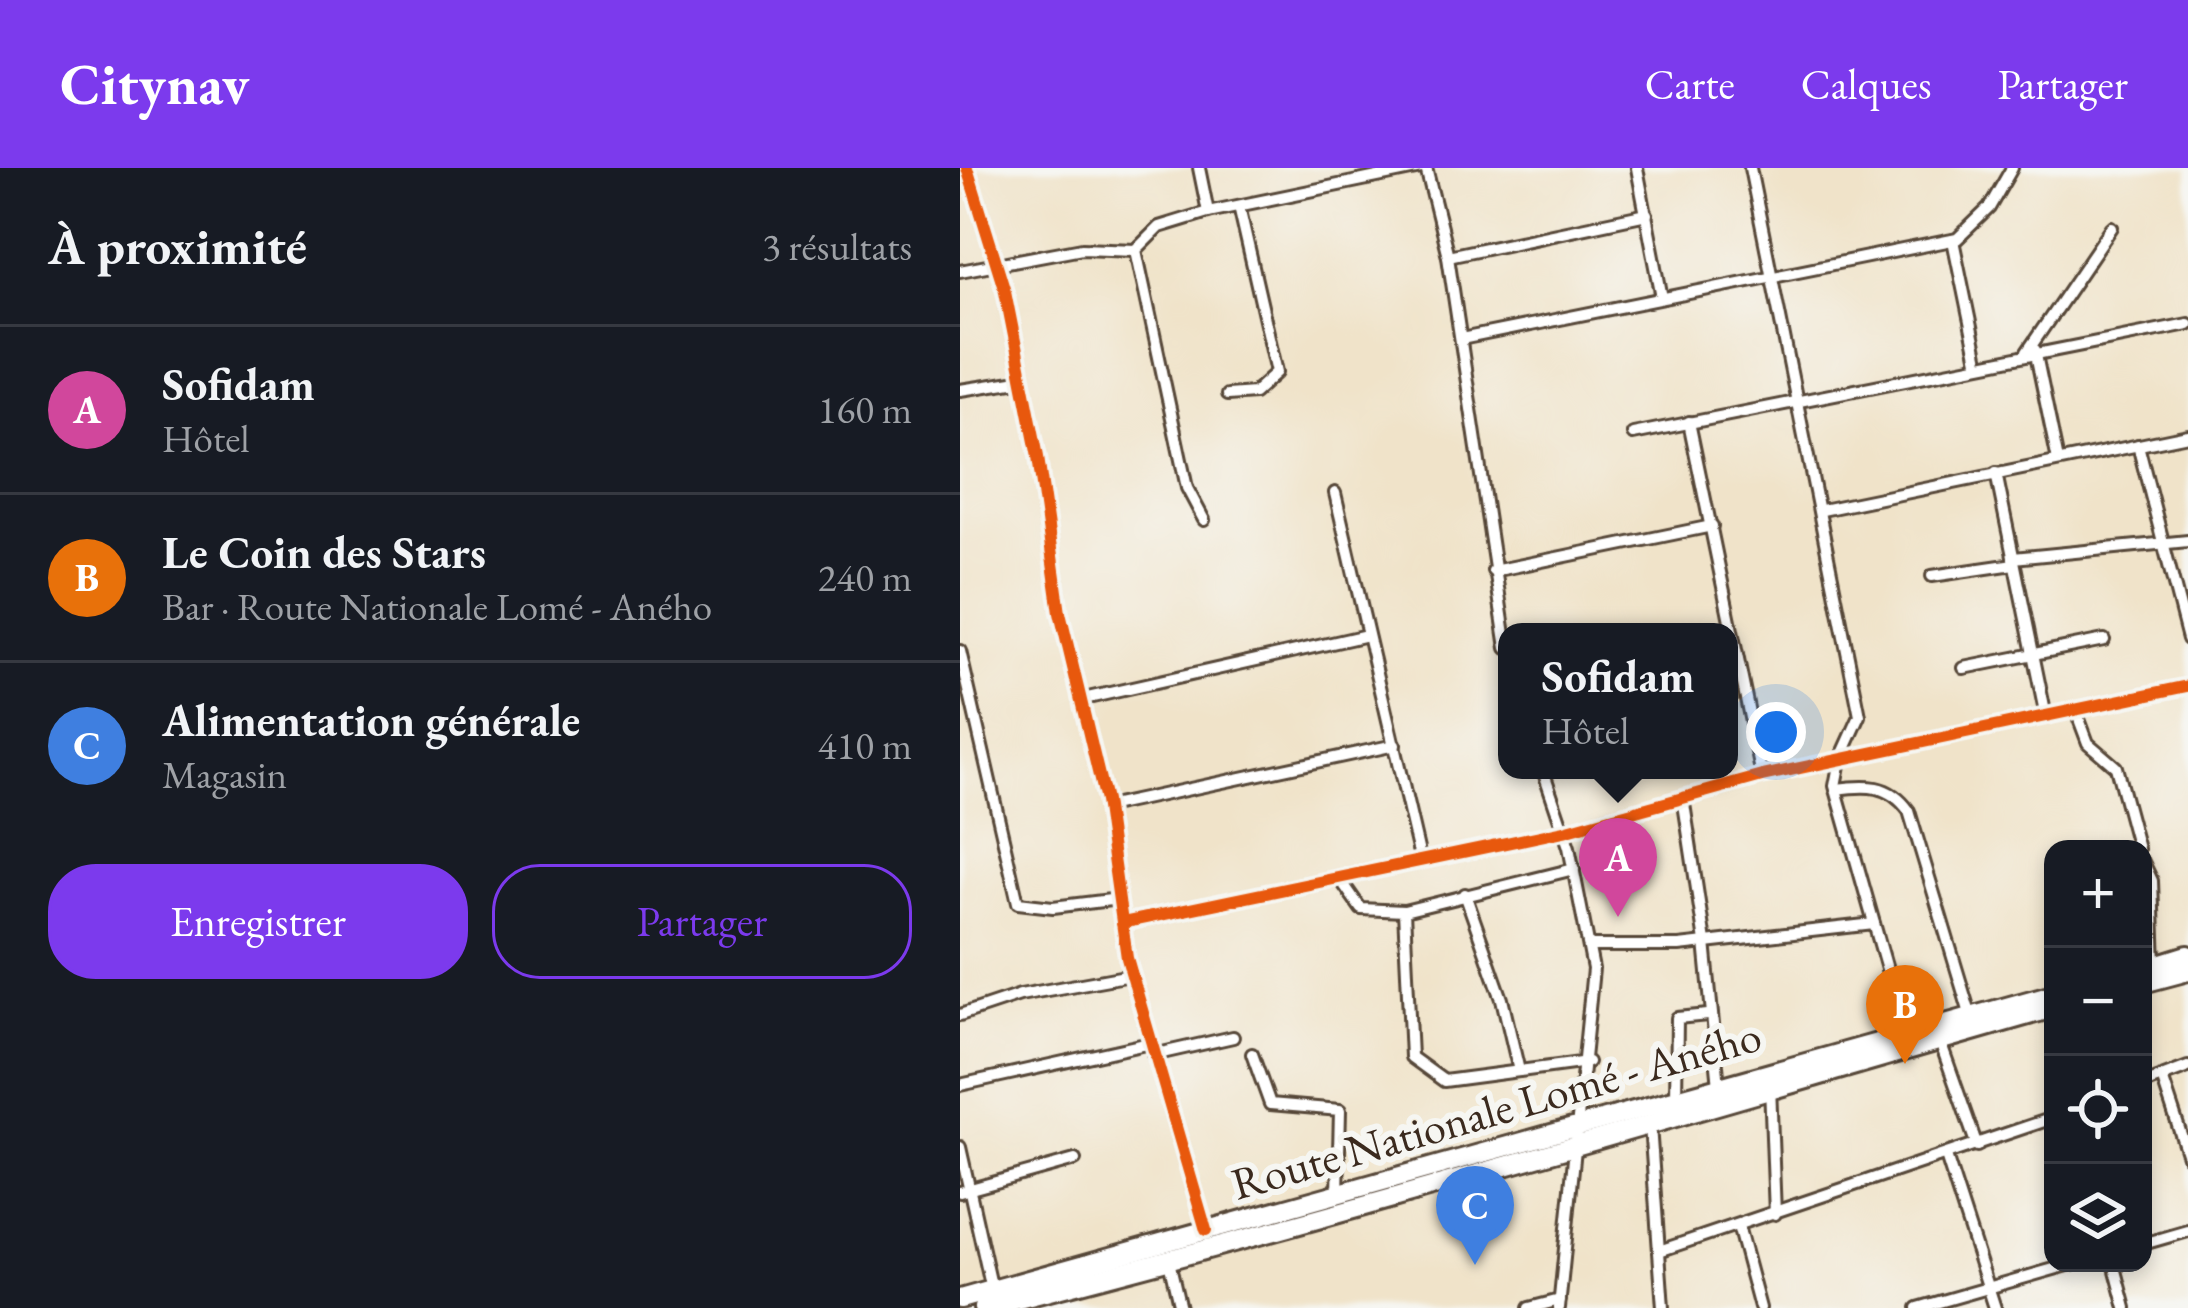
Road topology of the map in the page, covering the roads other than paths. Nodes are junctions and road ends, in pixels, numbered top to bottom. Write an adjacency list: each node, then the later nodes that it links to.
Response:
1 (1199, 168): 8 (street)
2 (1424, 168): 7 (street); 13 (street)
3 (1636, 168): 9 (street)
4 (1750, 168): 16 (street)
5 (2012, 168): 11 (street)
6 (965, 175): 14 (street)
7 (1239, 206): 8 (street); 24 (street)
8 (1208, 212): 12 (street)
9 (1647, 214): 13 (street); 17 (street)
10 (2111, 227): 20 (street)
11 (1953, 240): 16 (street); 21 (street)
12 (1136, 250): 14 (street); 34 (street)
13 (1448, 256): 19 (street)
14 (995, 264): 15 (street); 22 (street)
15 (960, 271)
16 (1775, 276): 17 (street); 25 (street)
17 (1662, 298): 19 (street)
18 (2188, 324): 20 (street)
19 (1461, 339): 39 (street)
20 (2031, 351): 21 (street); 30 (street)
21 (1978, 362): 25 (street)
22 (1019, 381): 23 (street); 51 (street)
23 (960, 390)
24 (1227, 395)
25 (1800, 399): 26 (street); 33 (street)
26 (1689, 422): 27 (street); 35 (street)
27 (1633, 434)
28 (2188, 436): 29 (street)
29 (2138, 445): 30 (street); 37 (street)
30 (2058, 461): 31 (street)
31 (1996, 473): 33 (street); 38 (street)
32 (1335, 493): 43 (street)
33 (1822, 510): 55 (street)
34 (1204, 520)
35 (1712, 526): 39 (street); 42 (street)
36 (2188, 541): 37 (street)
37 (2163, 544): 38 (street); 44 (street)
38 (2014, 561): 40 (street); 48 (street)
39 (1493, 571): 41 (street)
40 (1933, 576)
41 (1502, 623)
42 (1731, 623)
43 (1367, 635): 51 (street); 54 (street)
44 (2188, 639)
45 (2104, 640): 48 (street)
46 (960, 651): 67 (street)
47 (1738, 656): 56 (street)
48 (2033, 656): 49 (street); 53 (street)
49 (1964, 668)
50 (2188, 686): 52 (street)
51 (1079, 700): 60 (street)
52 (2076, 711): 53 (street); 62 (street)
53 (2046, 717): 55 (street)
54 (1396, 745): 60 (street); 63 (street)
55 (1840, 760): 56 (street); 58 (street)
56 (1762, 776): 59 (street)
57 (1546, 779): 61 (street)
58 (1836, 789): 70 (street); 82 (street)
59 (1683, 797): 61 (street); 71 (street)
60 (1106, 807): 67 (street)
61 (1564, 831): 63 (street); 64 (street)
62 (2136, 840)
63 (1421, 862): 65 (street)
64 (1574, 869): 66 (street); 72 (street)
65 (1340, 879): 68 (street); 69 (street)
66 (1465, 894): 68 (street); 90 (street)
67 (1119, 899): 69 (street)
68 (1405, 911): 90 (street)
69 (1122, 923): 76 (street)
70 (1874, 924): 71 (street); 83 (street)
71 (1705, 942): 72 (street); 81 (street)
72 (1592, 946): 88 (street)
73 (2188, 955): 74 (highway)
74 (2152, 966)
75 (2188, 970): 77 (highway)
76 (1131, 975): 80 (street); 86 (street)
77 (2152, 980)
78 (2044, 997): 82 (highway, Route Nationale Lomé - Aného)
79 (2044, 1011): 85 (highway, Route Nationale Lomé - Aného)
80 (960, 1015)
81 (1708, 1015): 94 (street); 96 (street)
82 (1971, 1017): 83 (highway, Route Nationale Lomé - Aného)
83 (1906, 1036): 94 (highway, Route Nationale Lomé - Aného)
84 (1233, 1037): 86 (street)
85 (1940, 1041): 95 (highway, Route Nationale Lomé - Aného); 100 (street)
86 (1152, 1049): 93 (street); 110 (street)
87 (1252, 1054): 107 (street)
88 (1588, 1062): 90 (street); 99 (street)
89 (2188, 1067): 91 (street)
90 (1519, 1071)
91 (2162, 1077): 92 (street); 104 (street)
92 (2152, 1081)
93 (960, 1085)
94 (1719, 1086): 96 (highway, Route Nationale Lomé - Aného)
95 (1770, 1086): 98 (highway, Route Nationale Lomé - Aného); 108 (street)
96 (1676, 1100): 99 (highway, Route Nationale Lomé - Aného)
97 (2044, 1121): 100 (street)
98 (1650, 1125): 101 (highway, Route Nationale Lomé - Aného); 113 (street)
99 (1580, 1127): 101 (street); 107 (highway, Route Nationale Lomé - Aného)
100 (1976, 1146): 103 (street)
101 (1575, 1147): 114 (highway, Route Nationale Lomé - Aného); 120 (street)
102 (960, 1148): 106 (street)
103 (1946, 1156): 108 (street); 117 (street)
104 (2188, 1156)
105 (1075, 1160): 106 (street)
106 (965, 1191): 119 (street)
107 (1338, 1194): 110 (highway, Route Nationale Lomé - Aného)
108 (1774, 1214): 109 (street)
109 (1738, 1226): 113 (street); 124 (street)
110 (1206, 1230): 119 (highway, Route Nationale Lomé - Aného)
111 (2188, 1231): 112 (street)
112 (2152, 1241)
113 (1659, 1252): 123 (street)
114 (1169, 1261): 119 (highway, Route Nationale Lomé - Aného); 121 (street)
115 (2044, 1272): 117 (street)
116 (2116, 1272): 127 (street)
117 (1988, 1288): 125 (street); 126 (street)
118 (960, 1299): 119 (highway, Route Nationale Lomé - Aného)
119 (987, 1299)
120 (1559, 1304): 122 (street)
121 (1180, 1308)
122 (1529, 1308)
123 (1663, 1308)
124 (1760, 1308)
125 (1918, 1308)
126 (1995, 1308)
127 (2126, 1308)

